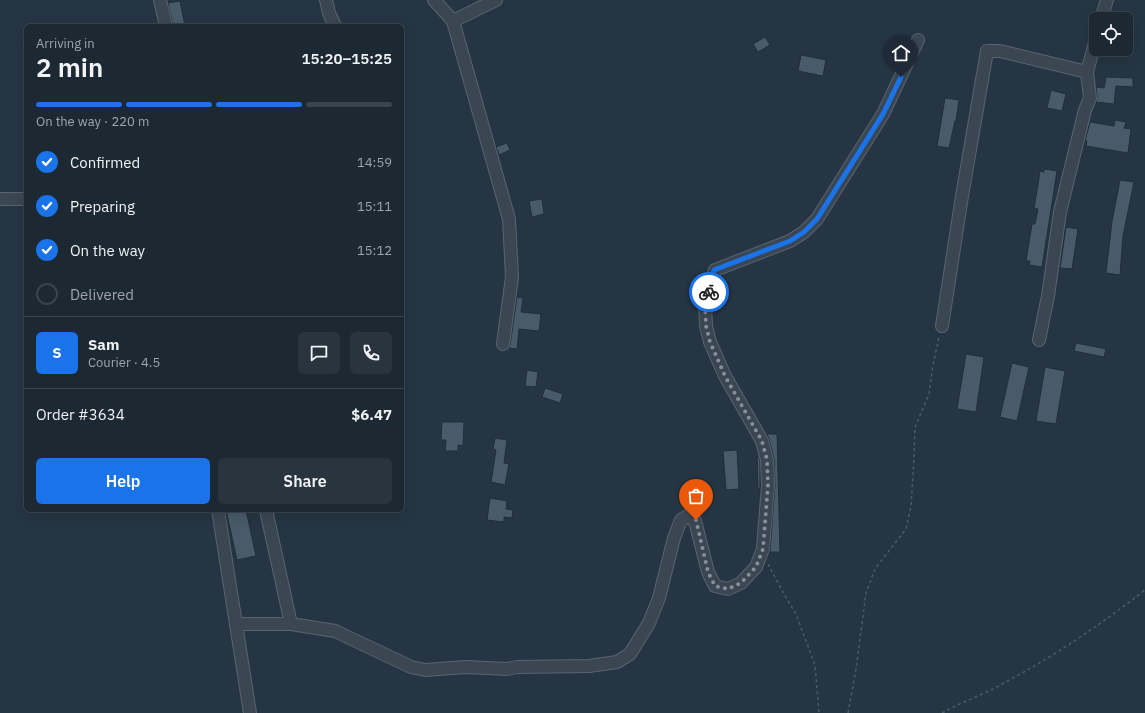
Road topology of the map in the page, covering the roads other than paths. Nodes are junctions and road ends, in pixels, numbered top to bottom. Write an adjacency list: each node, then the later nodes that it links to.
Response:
1 (160, 0): 8 (street)
2 (326, 0): 9 (street)
3 (434, 0): 7 (street)
4 (496, 0): 7 (street)
5 (1107, 0): 6 (street)
6 (1103, 12)
7 (453, 21): 17 (street)
8 (166, 24)
9 (334, 24)
10 (918, 40): 21 (street)
11 (1091, 56): 12 (street)
12 (1087, 72): 15 (street); 16 (street)
13 (0, 199): 14 (street)
14 (24, 199)
15 (942, 326)
16 (1039, 340)
17 (503, 344)
18 (218, 512): 20 (street)
19 (266, 512): 21 (street)
20 (236, 624): 21 (street); 22 (street)
21 (291, 624)
22 (250, 713)

